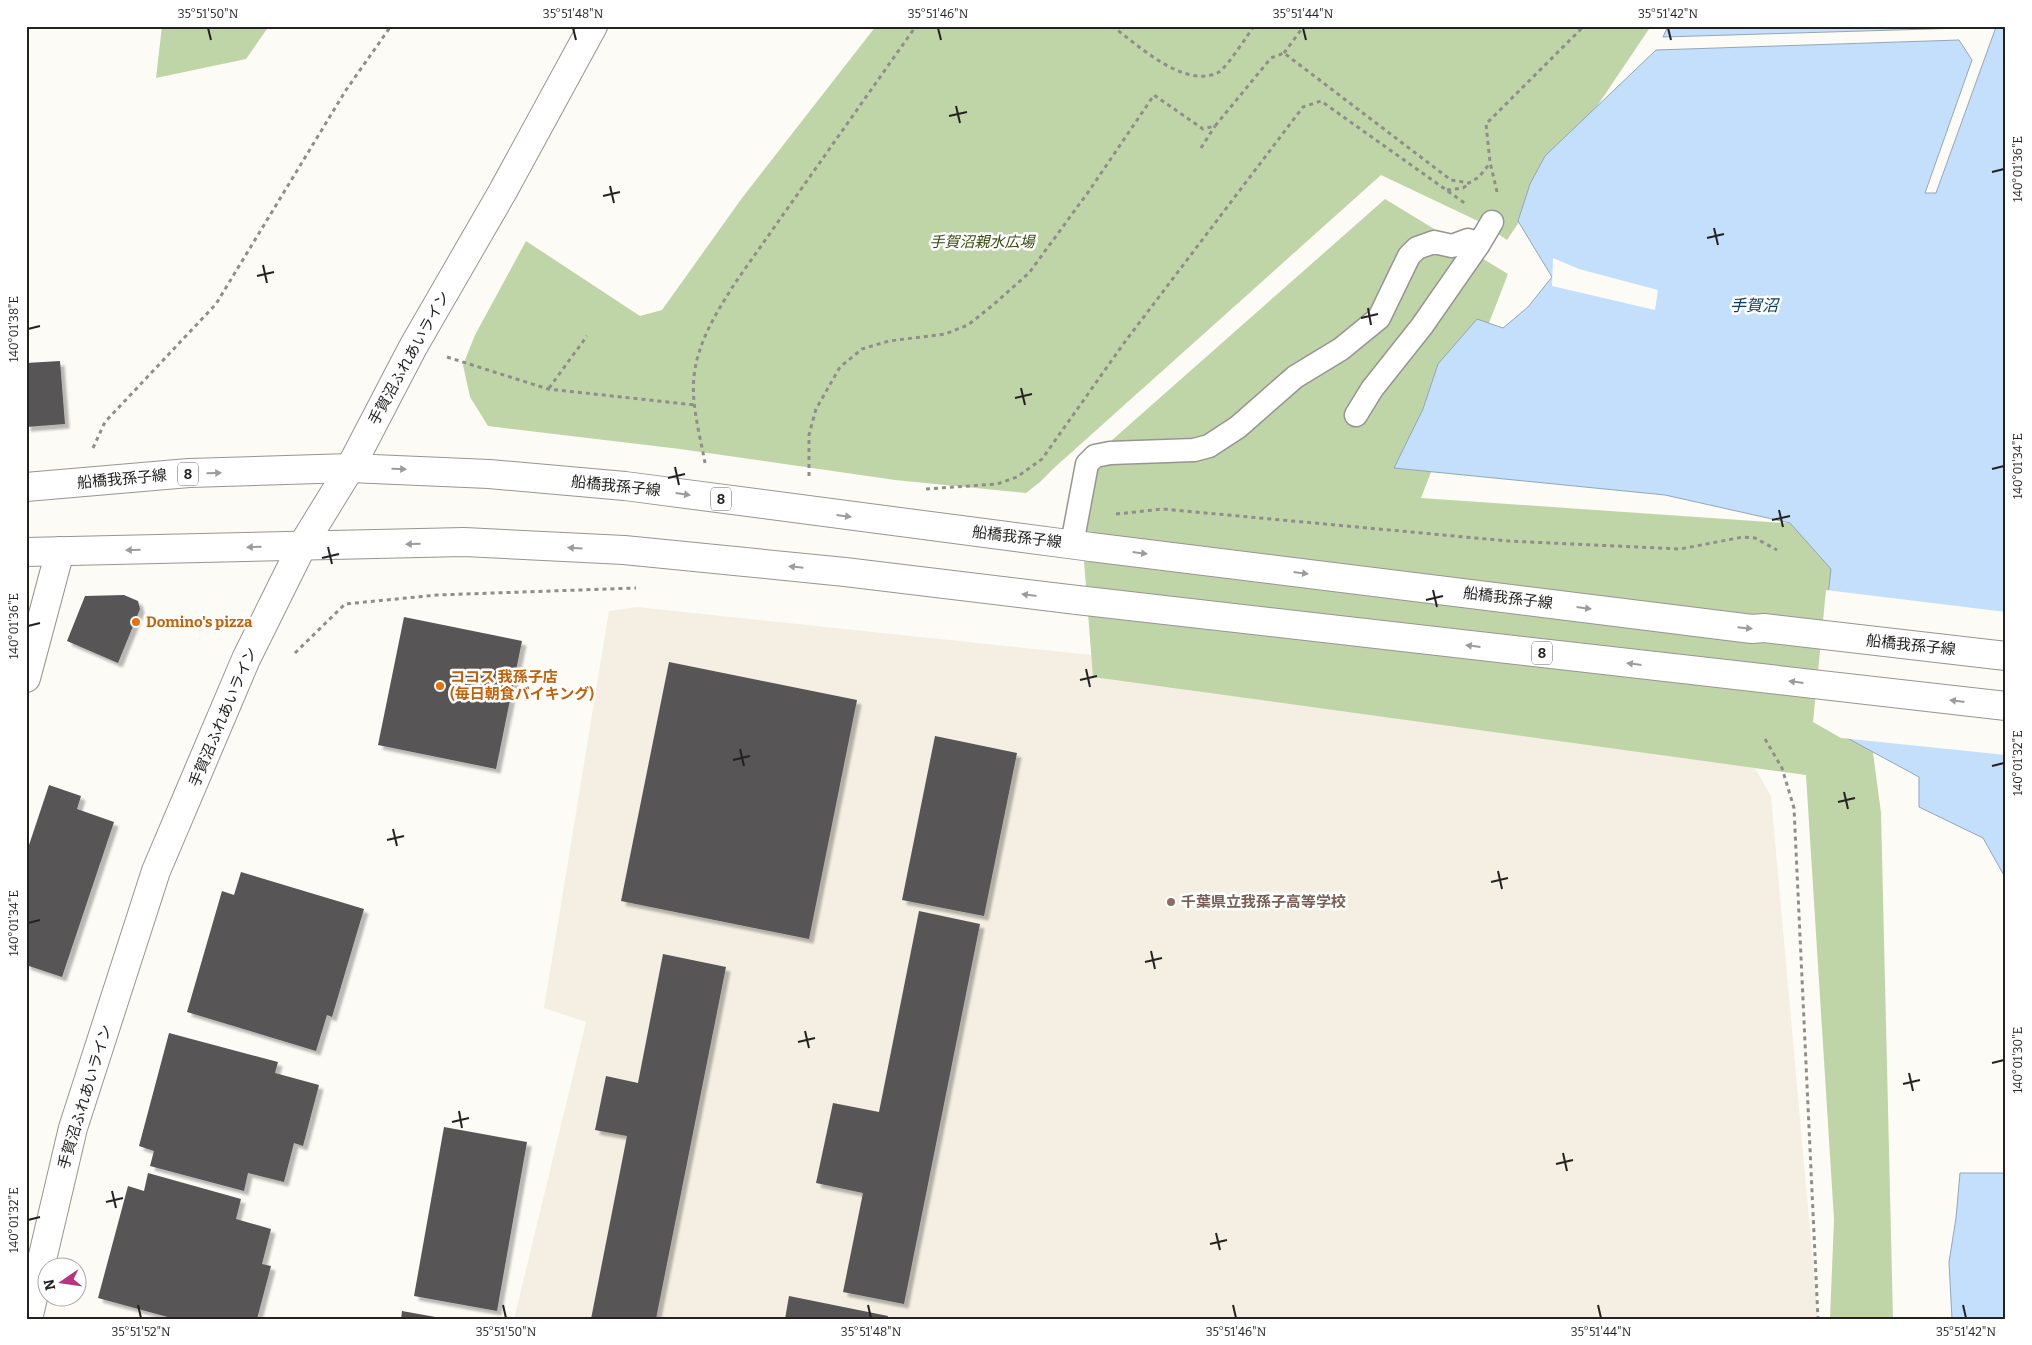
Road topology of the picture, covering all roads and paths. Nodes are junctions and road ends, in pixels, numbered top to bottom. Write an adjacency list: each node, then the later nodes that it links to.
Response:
1 (390, 26): 24 (path)
2 (594, 26): 17 (main road, 手賀沼ふれあいライン)
3 (916, 26): 19 (path)
4 (1112, 26): 5 (path)
5 (1254, 26)
6 (1304, 26): 8 (path)
7 (1584, 26): 11 (path)
8 (1284, 53): 9 (path); 12 (path)
9 (1215, 126): 10 (path); 23 (path)
10 (1201, 148)
11 (1490, 162): 12 (path); 14 (path)
12 (1469, 183): 13 (path)
13 (1446, 190): 14 (path); 26 (path)
14 (1492, 222): 15 (lane)
15 (1479, 244): 20 (lane); 29 (lane)
16 (587, 336): 18 (path)
17 (413, 347): 18 (path); 21 (main road, 手賀沼ふれあいライン)
18 (548, 389): 19 (path)
19 (695, 405): 22 (path)
20 (1356, 415)
21 (350, 468): 24 (main road, 船橋我孫子線 / 8, one-way to 21); 28 (main road, 手賀沼ふれあいライン); 29 (main road, 船橋我孫子線 / 8, one-way to 29)
22 (706, 469)
23 (809, 481)
24 (77, 483): 25 (main road, 船橋我孫子線 / 8)
25 (26, 487)
26 (918, 490)
27 (1109, 515): 30 (path)
28 (302, 546): 31 (main road, 8, one-way to 31); 37 (main road, 8, one-way to 28, bridge); 39 (main road, 手賀沼ふれあいライン)
29 (1082, 546): 35 (main road, 船橋我孫子線 / 8, one-way to 35, bridge)
30 (1777, 550)
31 (60, 551): 32 (main road, 8); 36 (main road)
32 (26, 552)
33 (640, 588): 34 (path)
34 (295, 653)
35 (2006, 656)
36 (26, 678)
37 (2006, 706)
38 (1765, 739): 40 (path)
39 (28, 1319)
40 (1818, 1319)

